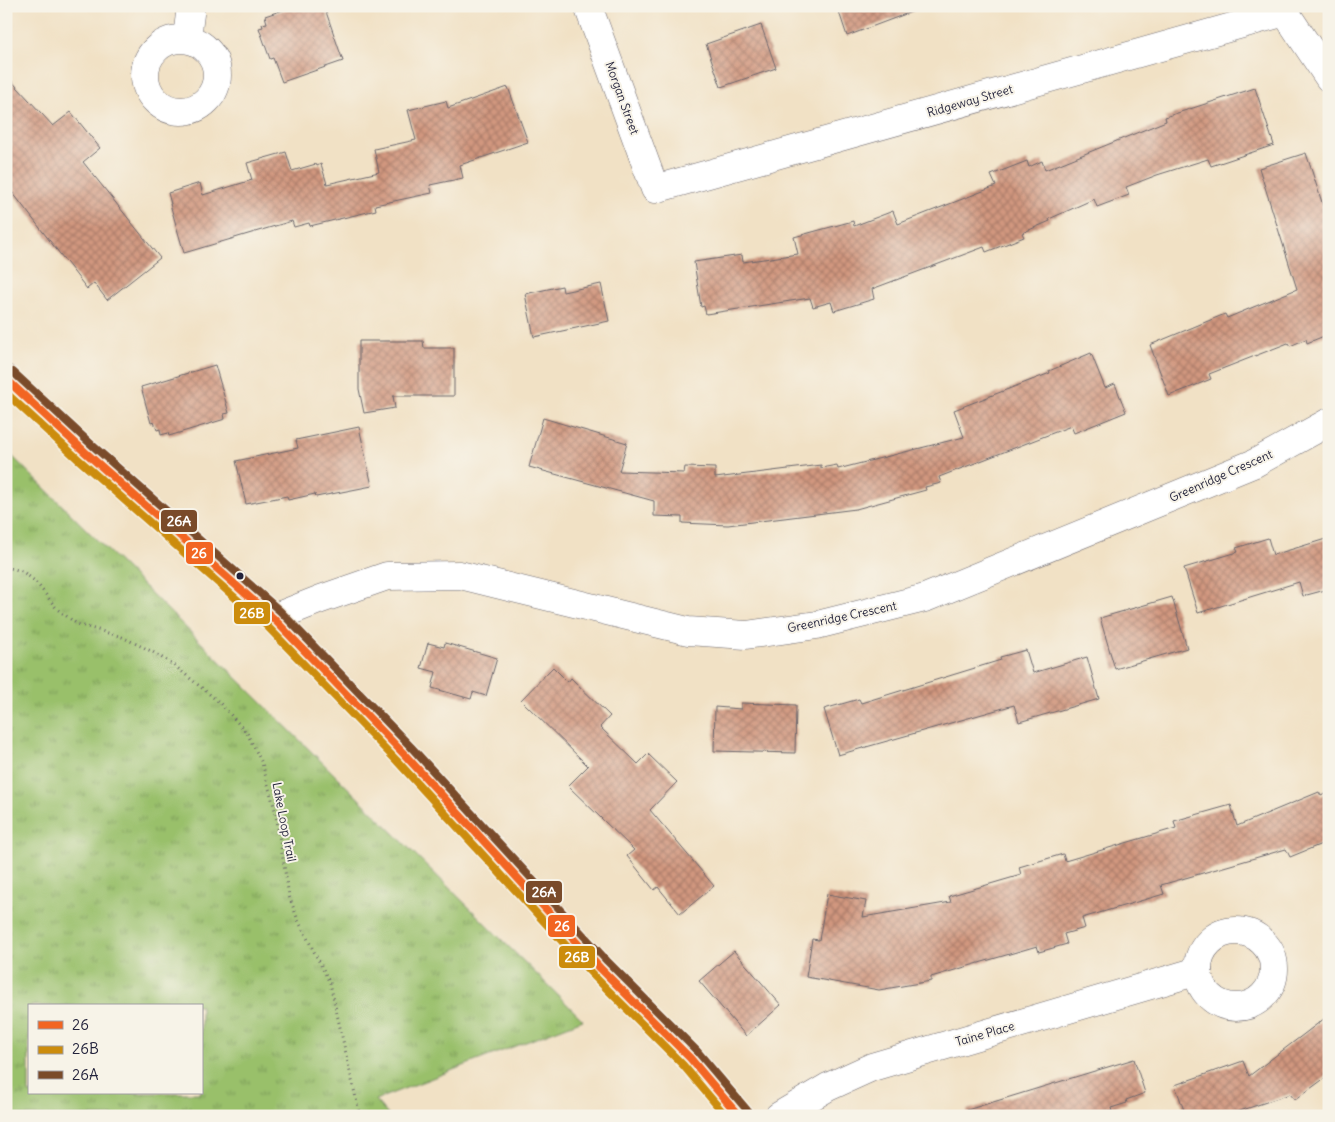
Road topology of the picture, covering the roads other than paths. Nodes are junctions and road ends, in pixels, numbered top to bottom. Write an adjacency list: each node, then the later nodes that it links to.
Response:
1 (191, 6): 4 (street)
2 (588, 6): 6 (street, Morgan Street)
3 (1286, 9): 5 (street); 6 (street, Ridgeway Street)
4 (187, 38)
5 (1329, 78)
6 (655, 190)
7 (6, 379): 9 (main road)
8 (1329, 422): 9 (street, Greenridge Crescent)
9 (273, 618): 11 (main road)
10 (1198, 971): 12 (street, Taine Place)
11 (740, 1116)
12 (779, 1116)

